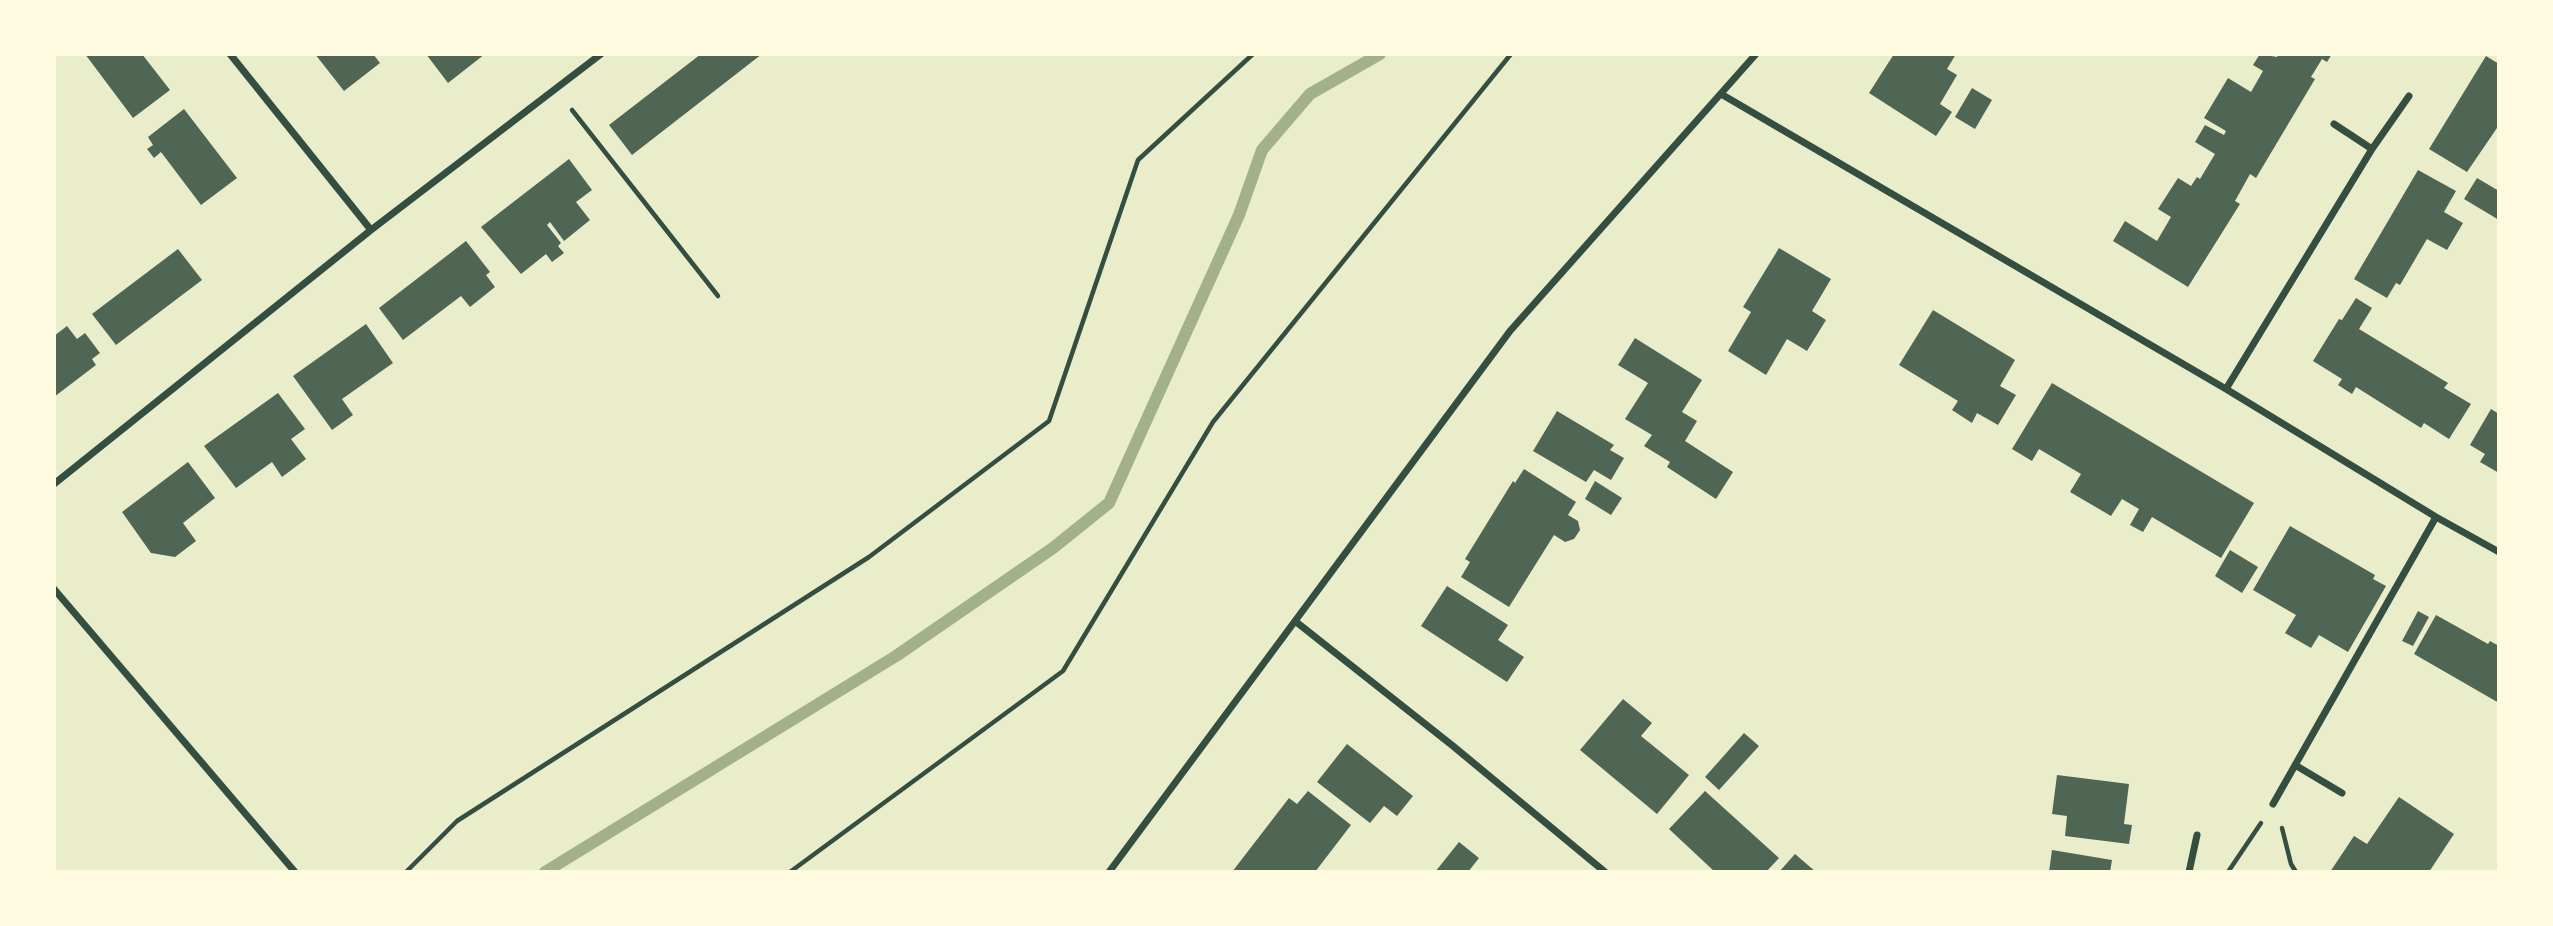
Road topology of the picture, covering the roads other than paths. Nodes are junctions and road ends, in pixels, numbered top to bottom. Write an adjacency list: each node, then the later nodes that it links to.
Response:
1 (230, 54): 8 (street)
2 (601, 54): 8 (street)
3 (1756, 54): 4 (street)
4 (1721, 94): 9 (street); 14 (street)
5 (2409, 96): 7 (street)
6 (2334, 124): 7 (street)
7 (2372, 149): 9 (street)
8 (371, 230): 10 (street)
9 (2226, 389): 11 (street)
10 (54, 484)
11 (2436, 517): 12 (street); 15 (street)
12 (2499, 552)
13 (54, 589): 19 (street)
14 (1295, 621): 20 (street); 21 (street)
15 (2295, 765): 16 (street); 17 (street)
16 (2342, 793)
17 (2273, 804)
18 (2197, 835): 22 (street)
19 (295, 872)
20 (1109, 872)
21 (1605, 872)
22 (2189, 872)

